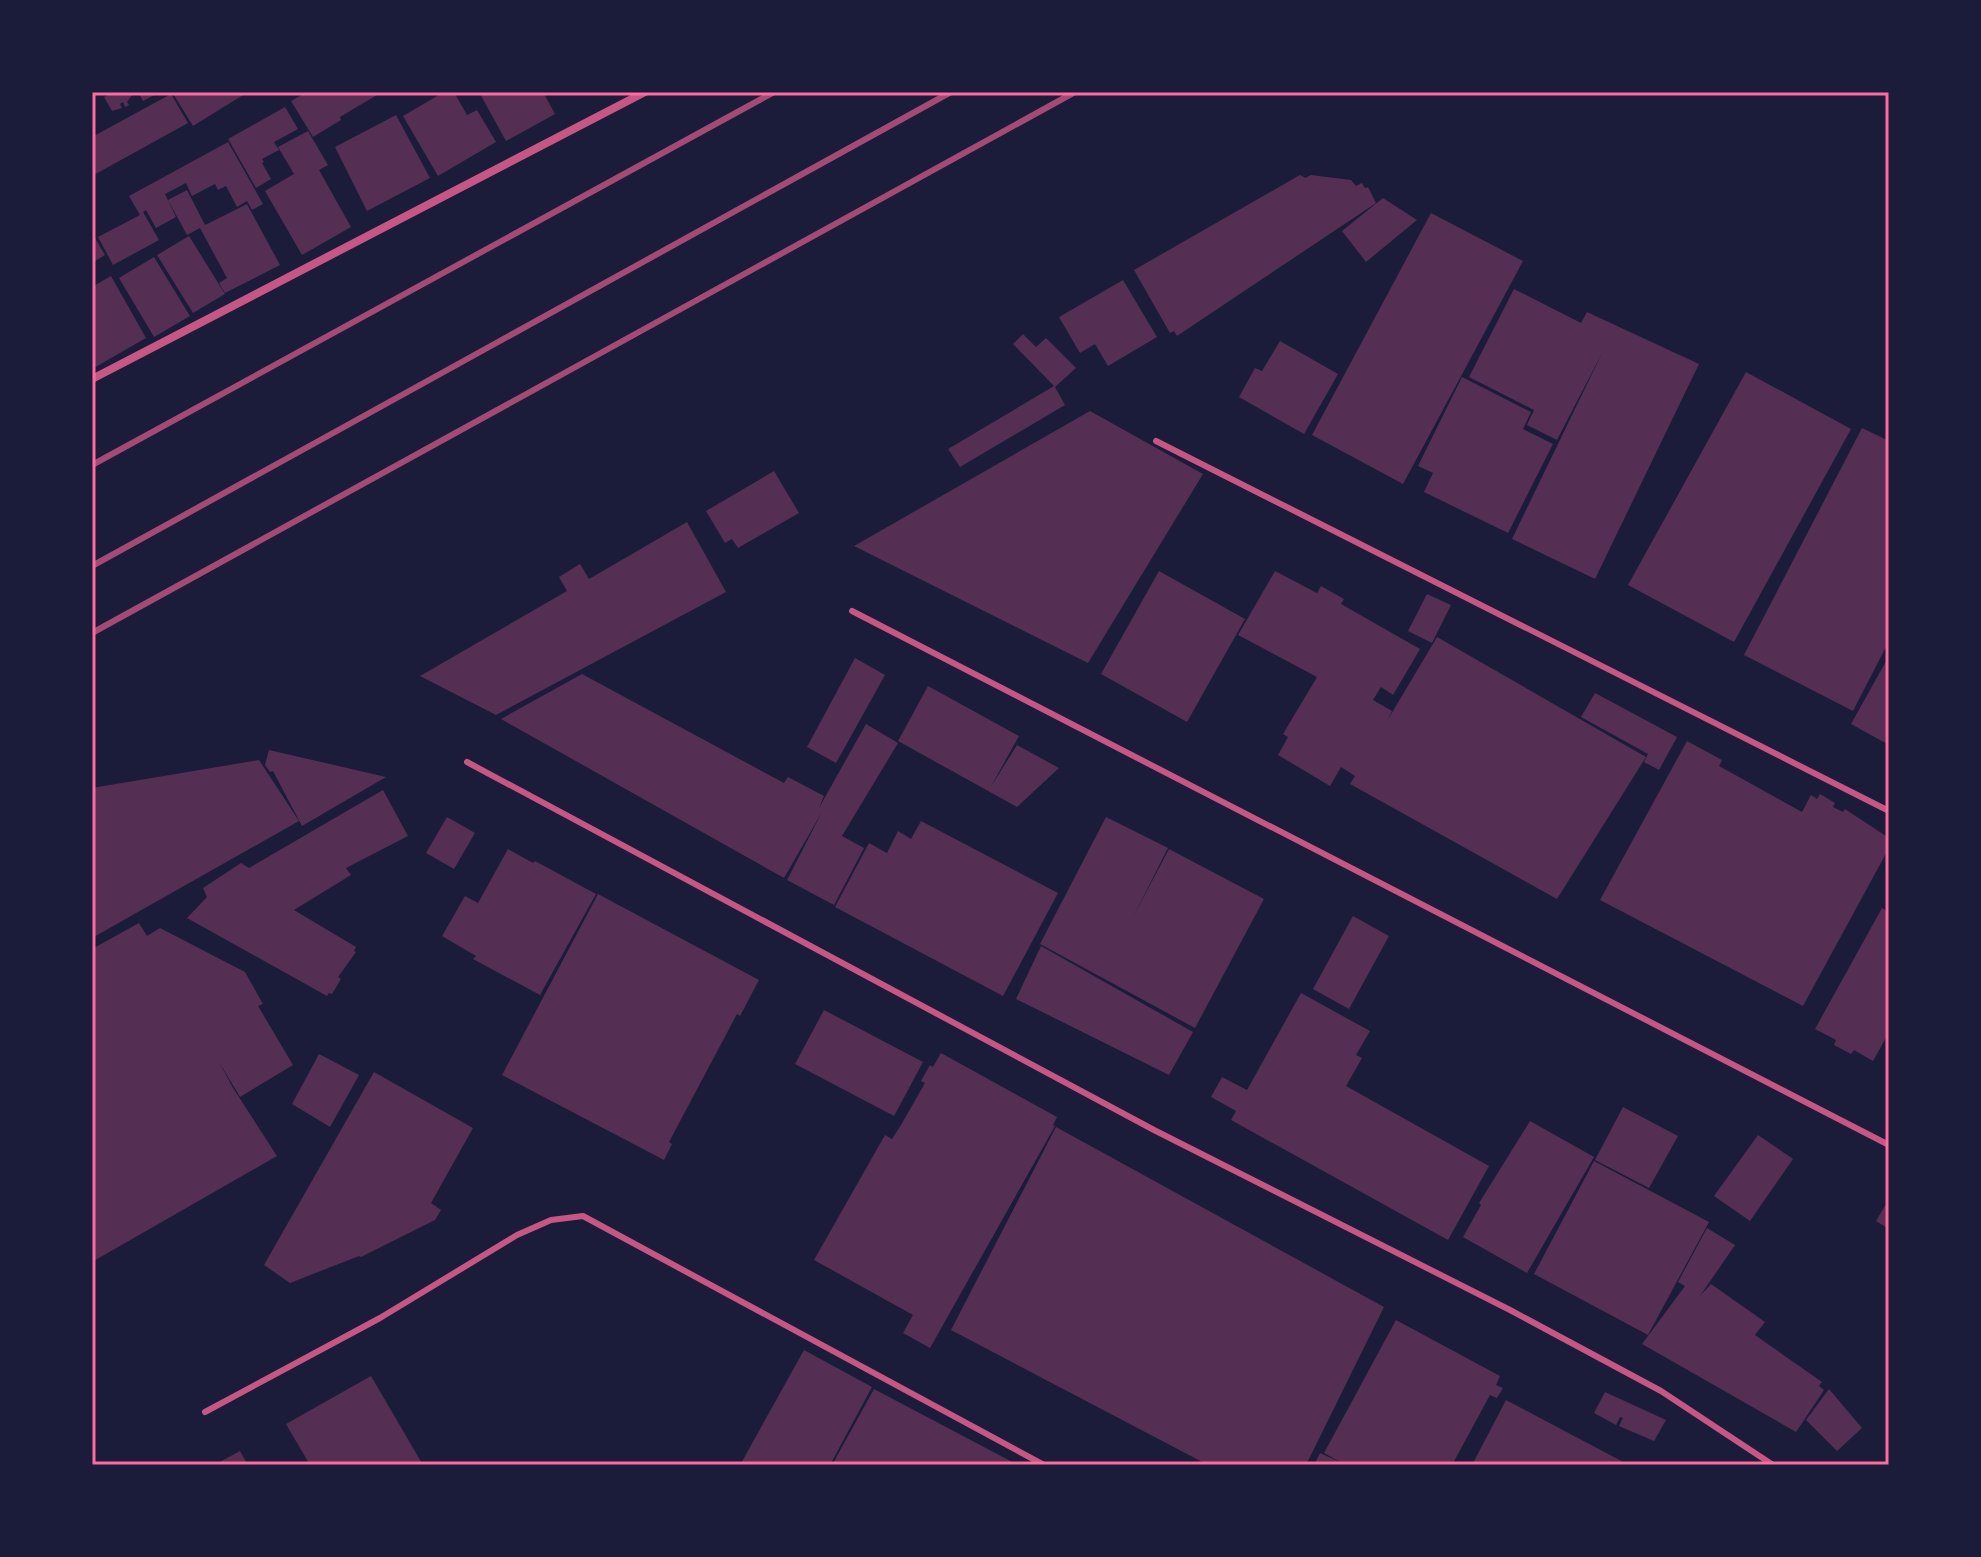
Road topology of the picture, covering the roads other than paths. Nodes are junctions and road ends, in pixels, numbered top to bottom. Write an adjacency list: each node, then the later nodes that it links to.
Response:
1 (645, 92): 2 (street)
2 (92, 379)
3 (1156, 441): 6 (lane)
4 (852, 611): 7 (lane)
5 (467, 762): 10 (lane)
6 (1889, 811)
7 (1889, 1145)
8 (205, 1412): 9 (lane)
9 (1044, 1465)
10 (1773, 1465)

